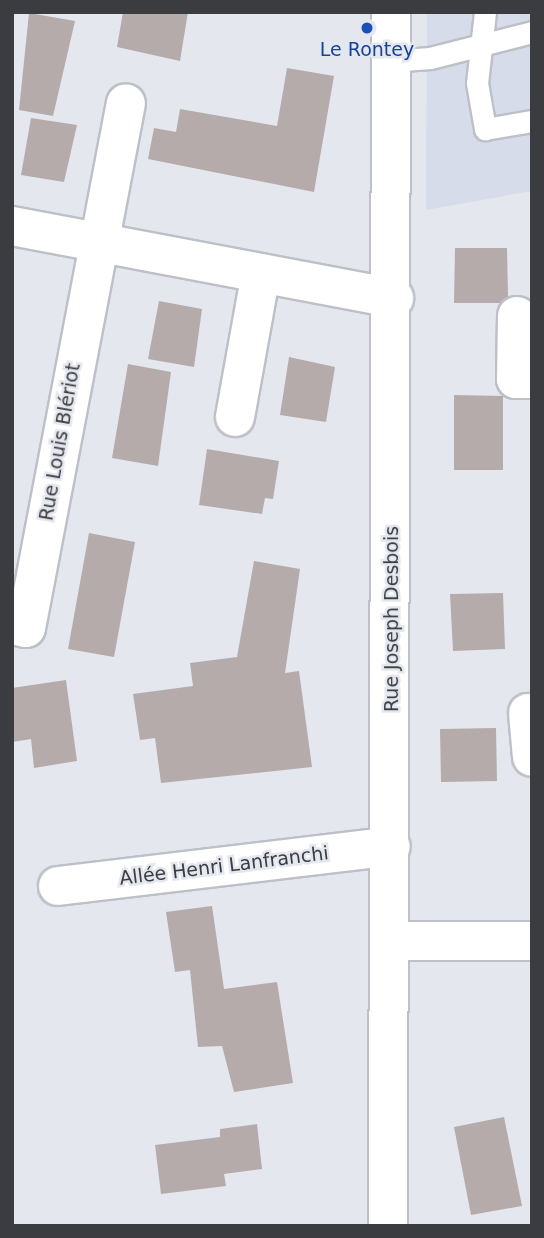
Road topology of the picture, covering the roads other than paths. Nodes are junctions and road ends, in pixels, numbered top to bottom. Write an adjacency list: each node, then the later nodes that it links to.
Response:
1 (391, 12): 5 (street, Rue Joseph Desbois)
2 (485, 12): 4 (lane)
3 (532, 32): 4 (lane)
4 (483, 41): 5 (lane); 7 (lane)
5 (390, 61): 11 (street, Rue Joseph Desbois)
6 (126, 103): 9 (street)
7 (532, 121)
8 (12, 226): 9 (street)
9 (96, 242): 10 (street); 15 (street, Rue Louis Blériot)
10 (261, 273): 11 (street); 14 (street)
11 (394, 298): 18 (street, Rue Joseph Desbois)
12 (517, 316): 13 (street)
13 (532, 379)
14 (235, 417)
15 (12, 625)
16 (528, 713): 17 (street)
17 (532, 757)
18 (391, 846): 19 (street, Allée Henri Lanfranchi); 20 (street, Rue Joseph Desbois)
19 (58, 886)
20 (390, 941): 21 (street); 22 (street, Rue Joseph Desbois)
21 (532, 941)
22 (388, 1226)

